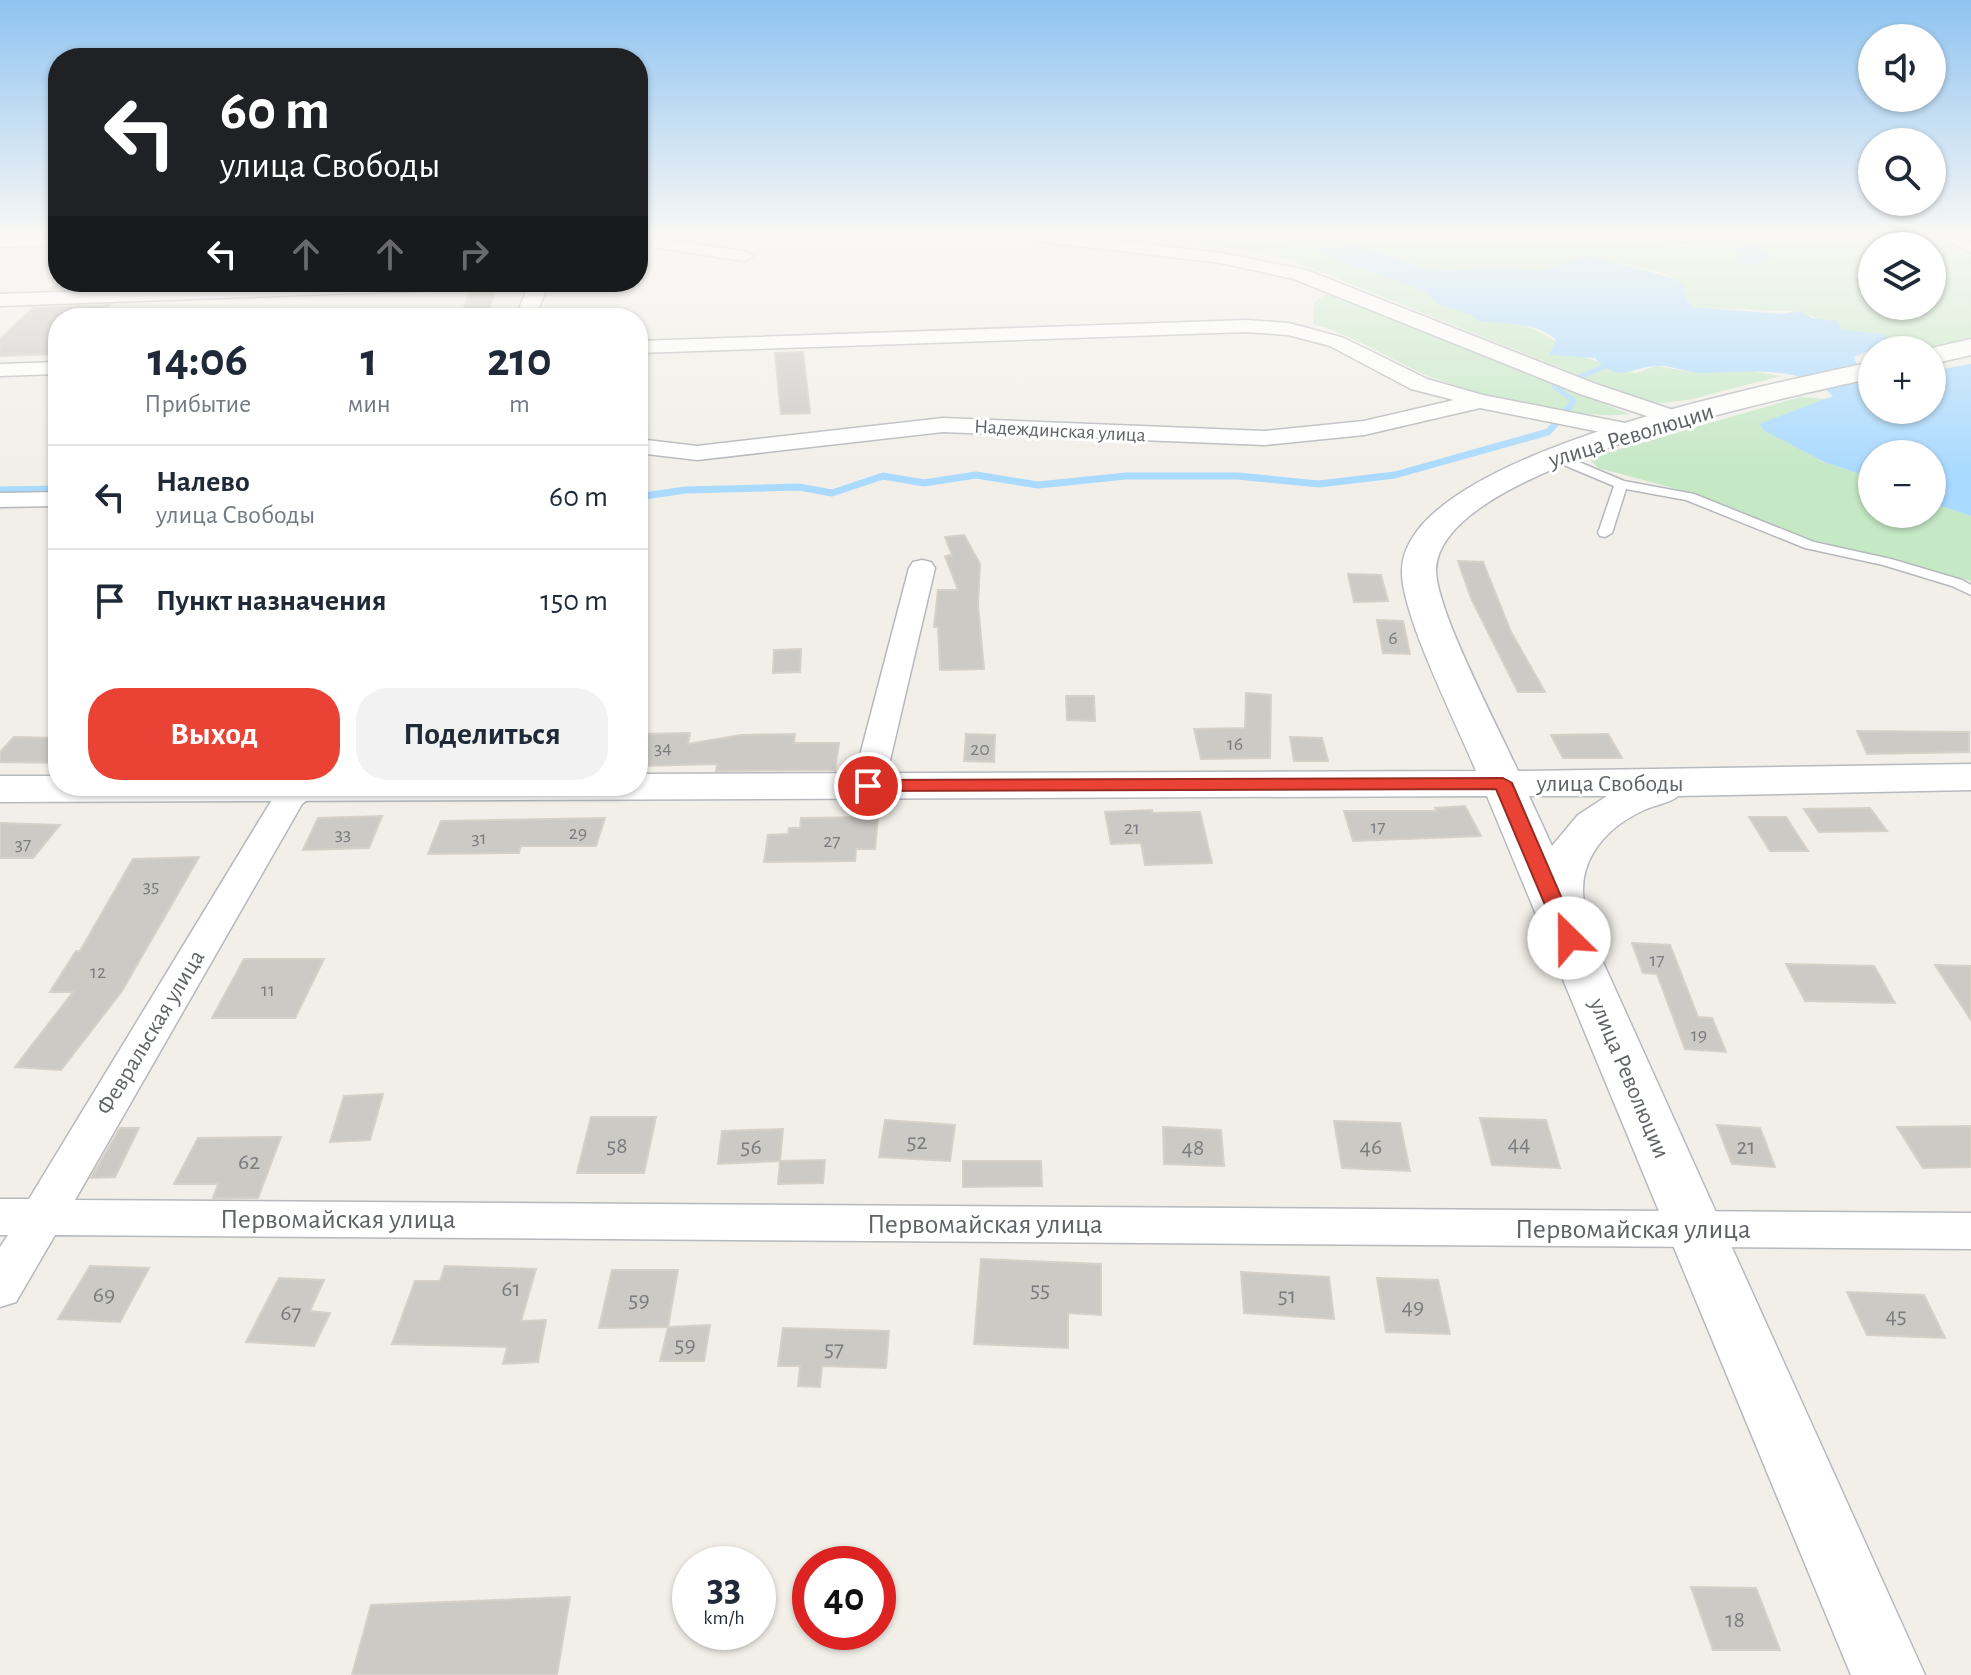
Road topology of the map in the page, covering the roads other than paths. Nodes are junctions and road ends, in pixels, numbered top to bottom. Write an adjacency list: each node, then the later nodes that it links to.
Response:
1 (1400, 314): 9 (street)
2 (648, 347): 8 (street)
3 (1971, 347): 4 (main road)
4 (1946, 353)
5 (48, 368): 6 (street)
6 (0, 370)
7 (1858, 373): 9 (main road, улица Революции)
8 (1480, 401): 10 (street); 11 (street, Надеждинская улица)
9 (1674, 418): 10 (main road, улица Революции)
10 (1630, 431): 12 (main road, улица Революции)
11 (648, 447)
12 (1556, 457): 13 (lane); 20 (main road, улица Революции)
13 (1621, 484): 16 (lane); 18 (lane)
14 (48, 499): 15 (street)
15 (0, 500)
16 (1605, 533)
17 (922, 568): 23 (street)
18 (1971, 591)
19 (1971, 777): 21 (main road, улица Свободы)
20 (1503, 783): 21 (main road, улица Свободы); 23 (main road, улица Свободы); 27 (main road, улица Революции)
21 (1691, 783): 27 (main road)
22 (648, 786): 23 (main road, улица Свободы)
23 (868, 786)
24 (0, 789): 25 (main road, улица Свободы)
25 (48, 789)
26 (293, 796): 28 (street, Февральская улица)
27 (1569, 938): 29 (main road, улица Революции)
28 (20, 1216): 29 (street, Первомайская улица); 31 (street, Февральская улица)
29 (1695, 1229): 30 (street, Первомайская улица); 32 (main road, улица Революции)
30 (1971, 1231)
31 (0, 1288)
32 (1888, 1675)

